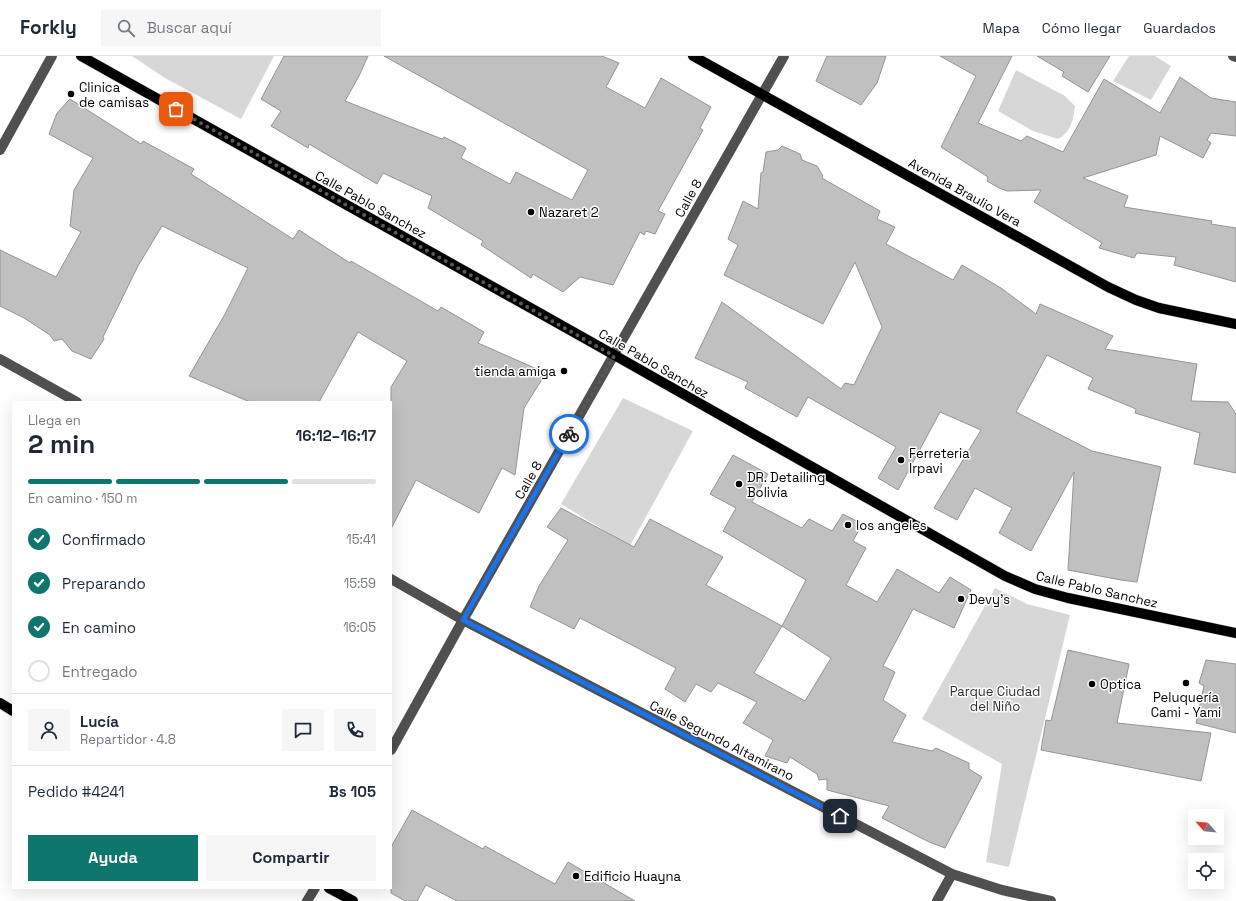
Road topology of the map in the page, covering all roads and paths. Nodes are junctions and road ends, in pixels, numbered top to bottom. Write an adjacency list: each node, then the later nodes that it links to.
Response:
1 (52, 56): 8 (street)
2 (81, 56): 10 (main road, Calle Pablo Sanchez)
3 (693, 56): 7 (main road, Avenida Braulio Vera)
4 (784, 56): 7 (street, Calle 8)
5 (1233, 56): 6 (street)
6 (1236, 57)
7 (762, 94): 9 (main road, Avenida Braulio Vera); 10 (street, Calle 8)
8 (0, 150)
9 (1236, 324)
10 (614, 356): 14 (street, Calle 8); 15 (main road, Calle Pablo Sanchez)
11 (0, 359): 12 (street)
12 (75, 401)
13 (392, 580): 14 (street, Calle Segundo Altamirano)
14 (463, 620): 18 (street, Calle 8); 19 (street, Calle Segundo Altamirano)
15 (1236, 633)
16 (0, 703): 17 (main road)
17 (12, 710)
18 (392, 748)
19 (952, 874): 24 (street); 25 (street, Calle Segundo Altamirano)
20 (314, 889): 22 (street)
21 (331, 889): 23 (main road)
22 (308, 901)
23 (353, 901)
24 (937, 901)
25 (1051, 901)

